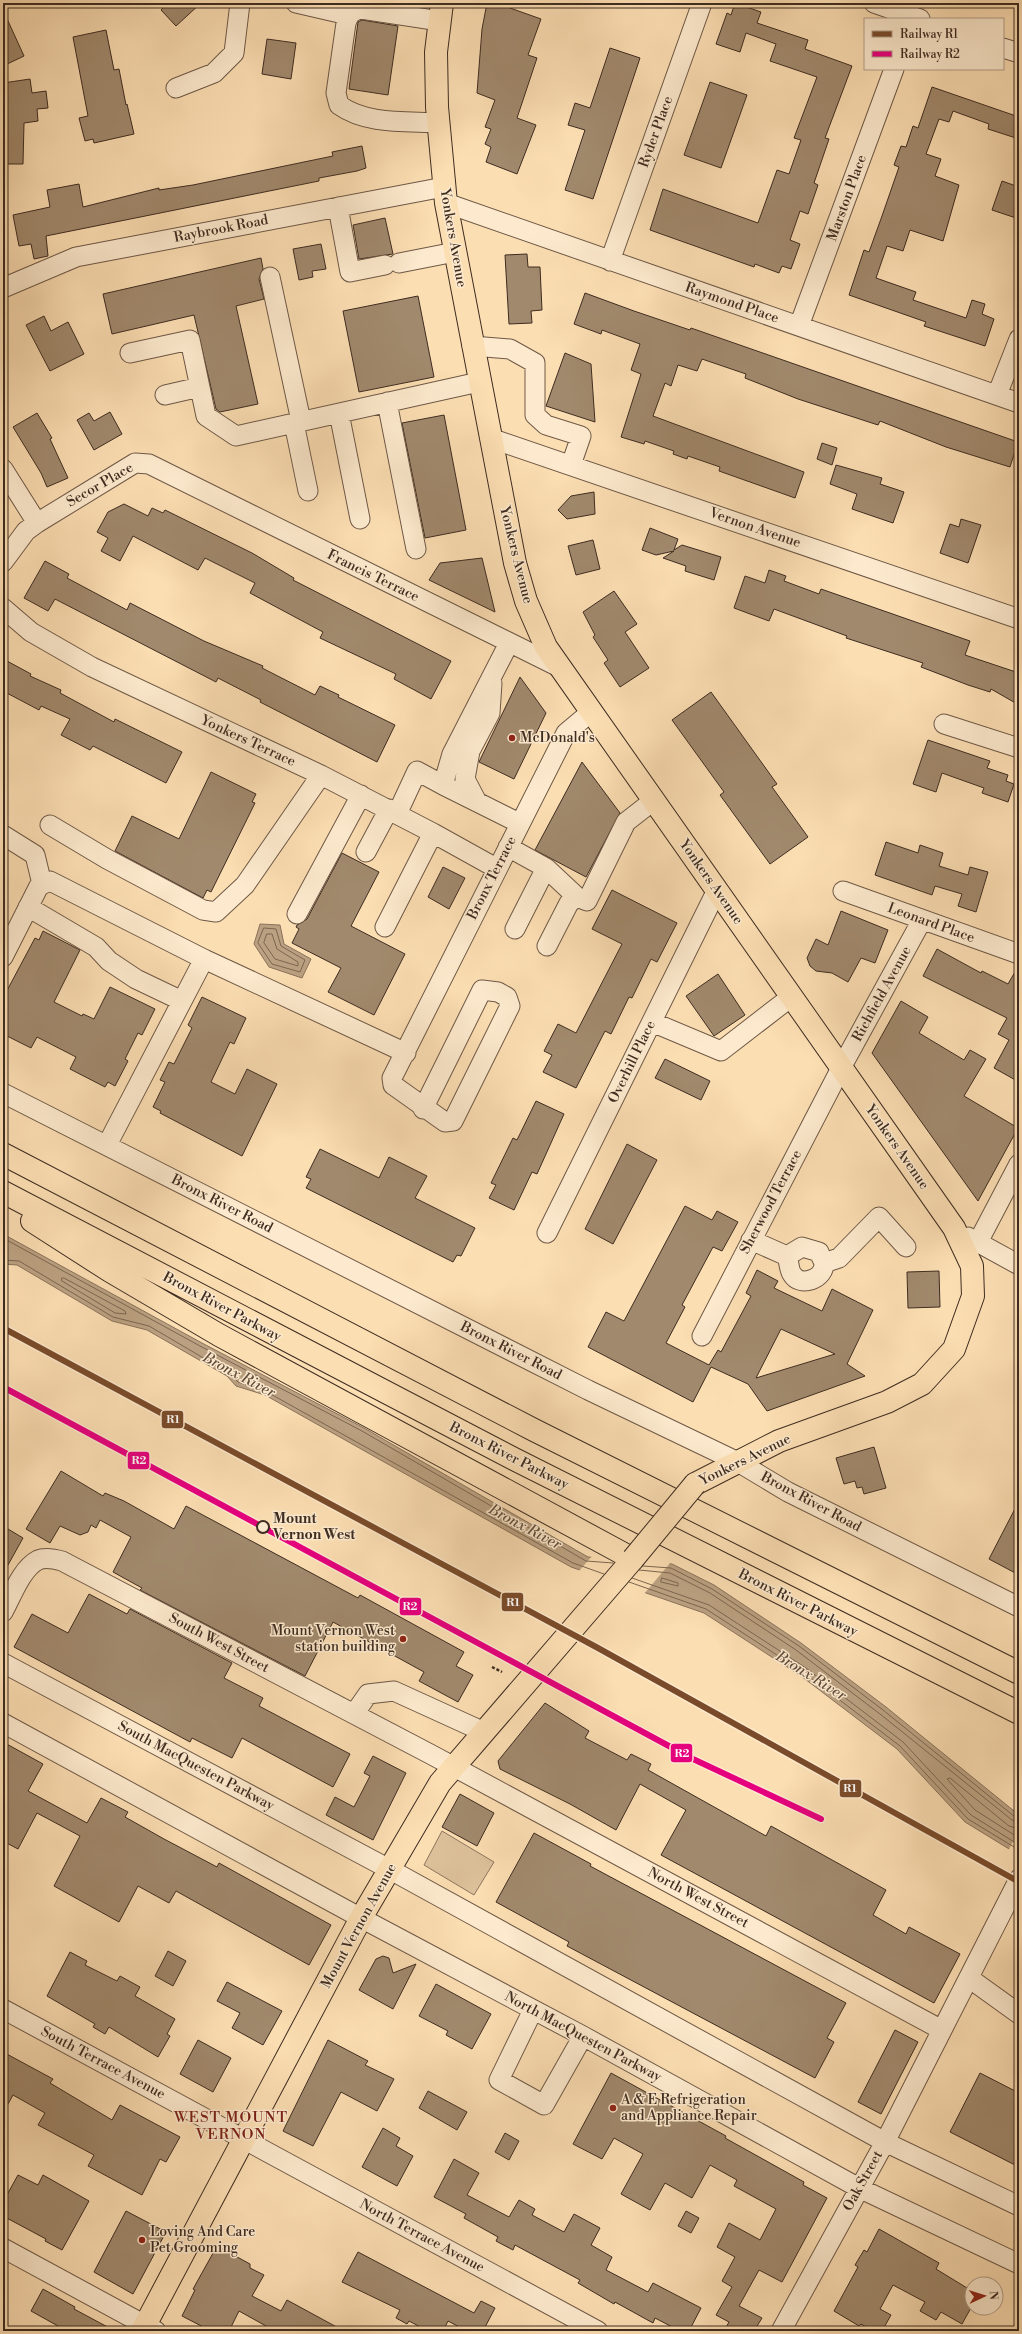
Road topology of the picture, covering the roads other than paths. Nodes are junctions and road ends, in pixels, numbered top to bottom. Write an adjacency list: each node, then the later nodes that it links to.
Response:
1 (240, 3): 11 (street)
2 (296, 3): 6 (street)
3 (702, 3): 16 (street, Ryder Place)
4 (874, 3): 7 (street)
5 (441, 12): 6 (street); 12 (main road, Yonkers Avenue)
6 (348, 15): 12 (street)
7 (915, 18)
8 (1004, 48): 9 (street)
9 (1019, 54)
10 (894, 70): 19 (street, Marston Place)
11 (176, 88)
12 (438, 123): 13 (main road, Yonkers Avenue)
13 (445, 195): 14 (street, Raybrook Road); 15 (main road, Yonkers Avenue); 16 (street, Raymond Place)
14 (338, 207): 15 (street); 18 (street, Raybrook Road)
15 (455, 252): 21 (main road, Yonkers Avenue)
16 (610, 260): 19 (street, Raymond Place)
17 (270, 277): 30 (street)
18 (3, 288)
19 (799, 326): 26 (street, Raymond Place)
20 (1019, 339): 26 (street)
21 (472, 346): 23 (main road, Yonkers Avenue); 32 (street)
22 (130, 353): 24 (street)
23 (480, 382): 27 (street); 31 (main road, Yonkers Avenue)
24 (200, 387): 25 (street); 30 (street)
25 (165, 395)
26 (997, 395): 28 (street, Raymond Place)
27 (387, 402): 29 (street); 38 (street)
28 (1019, 403)
29 (339, 413): 30 (street); 36 (street)
30 (297, 422): 35 (street)
31 (490, 438): 32 (street, Vernon Avenue); 43 (main road, Yonkers Avenue)
32 (572, 465): 41 (street, Vernon Avenue)
33 (3, 469): 37 (street)
34 (186, 483): 37 (street, Secor Place); 42 (street, Francis Terrace)
35 (308, 491)
36 (360, 519)
37 (37, 523): 39 (street)
38 (416, 549)
39 (3, 562)
40 (3, 608): 48 (street, Yonkers Terrace)
41 (1019, 619)
42 (509, 643): 43 (street, Francis Terrace); 44 (street)
43 (561, 668): 45 (main road, Yonkers Avenue)
44 (492, 675): 49 (street); 51 (street)
45 (591, 712): 52 (main road, Yonkers Avenue); 54 (street, Bronx Terrace)
46 (944, 724): 47 (street)
47 (1019, 748)
48 (320, 775): 50 (street, Yonkers Terrace); 55 (street)
49 (443, 785): 51 (street); 53 (street)
50 (361, 795): 53 (street, Yonkers Terrace); 67 (street)
51 (477, 802): 54 (street)
52 (653, 802): 63 (main road, Yonkers Avenue); 65 (street)
53 (393, 812): 56 (street, Yonkers Terrace); 59 (street)
54 (519, 823): 58 (street, Bronx Terrace)
55 (50, 825)
56 (433, 833): 60 (street, Yonkers Terrace); 69 (street)
57 (3, 835): 62 (street)
58 (508, 847): 60 (street, Bronx Terrace); 61 (street)
59 (366, 852)
60 (496, 868): 78 (street, Bronx Terrace)
61 (546, 868): 65 (street); 70 (street)
62 (42, 884): 66 (street); 74 (street)
63 (717, 890): 75 (main road, Yonkers Avenue); 77 (street, Overhill Place)
64 (843, 891): 68 (street, Leonard Place)
65 (577, 897): 71 (street)
66 (28, 907): 73 (street); 76 (street)
67 (297, 914)
68 (922, 920): 72 (street, Leonard Place); 79 (street, Richfield Avenue)
69 (385, 926)
70 (515, 929)
71 (547, 946)
72 (1019, 954)
73 (3, 957)
74 (204, 959): 76 (street); 78 (street)
75 (791, 997): 77 (street); 79 (main road, Yonkers Avenue)
76 (182, 1001): 82 (street)
77 (652, 1022): 88 (street, Overhill Place)
78 (406, 1053): 81 (street, Bronx Terrace)
79 (841, 1068): 87 (main road, Yonkers Avenue); 89 (street, Sherwood Terrace)
80 (3, 1093): 82 (street, Bronx River Road)
81 (423, 1109): 81 (street)
82 (107, 1145): 96 (street, Bronx River Road)
83 (3, 1154): 101 (main road)
84 (1019, 1164): 90 (street)
85 (3, 1192): 102 (main road, Bronx River Parkway)
86 (3, 1202): 97 (main road)
87 (954, 1228): 90 (street); 96 (main road, Yonkers Avenue)
88 (547, 1233)
89 (751, 1240): 92 (street); 95 (street, Sherwood Terrace)
90 (977, 1244): 94 (street)
91 (906, 1247): 93 (street)
92 (787, 1256): 93 (street); 93 (street)
93 (824, 1263)
94 (1019, 1265)
95 (702, 1336)
96 (738, 1462): 97 (main road, Yonkers Avenue, bridge); 98 (street, Bronx River Road)
97 (633, 1559): 105 (main road, Mount Vernon Avenue)
98 (1019, 1607)
99 (3, 1612): 103 (street, South West Street)
100 (3, 1663): 107 (street, South MacQuesten Parkway)
101 (1019, 1673)
102 (1019, 1713)
103 (354, 1714): 105 (street); 106 (street, South West Street)
104 (3, 1723): 109 (street)
105 (484, 1732): 106 (main road, Mount Vernon Avenue)
106 (454, 1767): 107 (main road, Mount Vernon Avenue); 114 (street, North West Street)
107 (390, 1869): 109 (main road, Mount Vernon Avenue); 117 (street)
108 (1019, 1879): 110 (street, Oak Street)
109 (361, 1918): 112 (street, North MacQuesten Parkway); 116 (main road, Mount Vernon Avenue)
110 (970, 1978): 113 (street); 114 (street, Oak Street)
111 (3, 2009): 116 (street, South Terrace Avenue)
112 (533, 2010): 115 (street, North MacQuesten Parkway); 115 (street)
113 (1019, 2014)
114 (942, 2030): 117 (street, Oak Street)
115 (583, 2036): 118 (street, North MacQuesten Parkway)
116 (245, 2140): 122 (main road, Mount Vernon Avenue); 123 (street, North Terrace Avenue)
117 (885, 2142): 118 (street, Oak Street); 119 (street)
118 (859, 2188): 121 (street, North MacQuesten Parkway); 124 (street, Oak Street)
119 (1019, 2206)
120 (3, 2248): 122 (street)
121 (1019, 2264)
122 (148, 2329)
123 (598, 2331)
124 (781, 2331)

